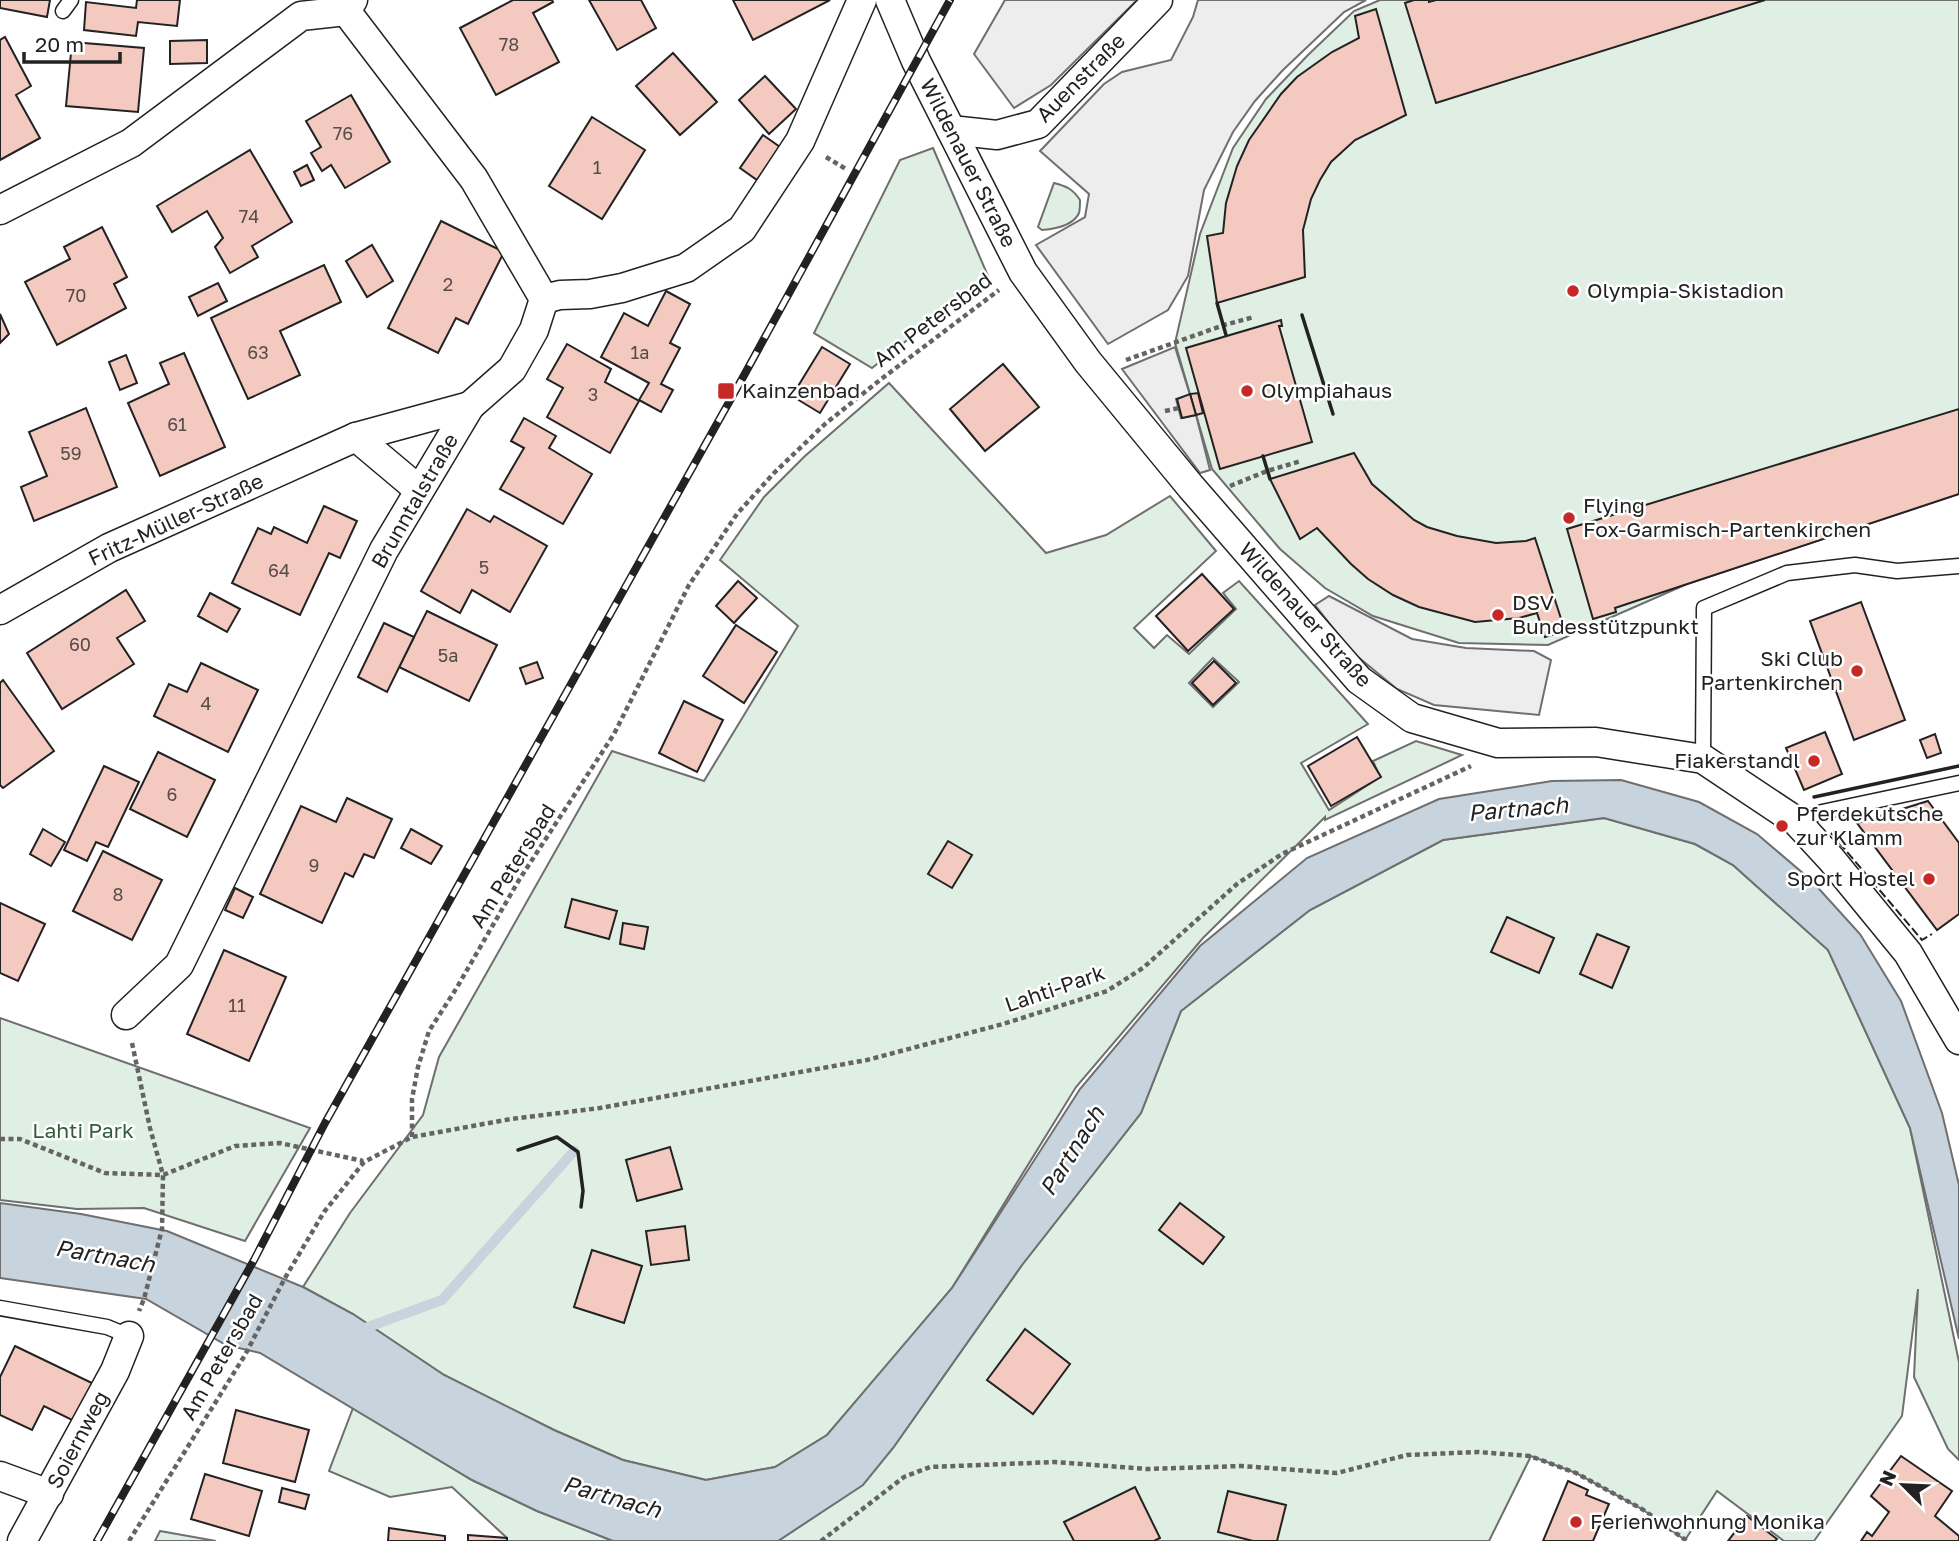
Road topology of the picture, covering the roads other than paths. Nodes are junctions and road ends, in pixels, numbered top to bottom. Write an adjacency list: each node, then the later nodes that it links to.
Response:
1 (862, 0): 8 (street)
2 (890, 0): 6 (street, Wildenauer Straße)
3 (1158, 0): 6 (street, Auenstraße)
4 (349, 5): 5 (street); 8 (street)
5 (294, 8): 7 (street)
6 (951, 130): 14 (street, Wildenauer Straße)
7 (0, 211)
8 (544, 299): 9 (street, Brunntalstraße)
9 (470, 406): 10 (street, Fritz-Müller-Straße); 11 (street, Brunntalstraße)
10 (356, 437): 11 (street); 13 (street, Fritz-Müller-Straße)
11 (419, 490): 17 (street, Brunntalstraße)
12 (1959, 566): 14 (lane)
13 (0, 610)
14 (1703, 759): 16 (street, Wildenauer Straße)
15 (1959, 783): 16 (lane)
16 (1796, 821): 18 (street, Wildenauer Straße)
17 (126, 1014)
18 (1959, 1040)
19 (0, 1308): 20 (lane)
20 (129, 1336): 22 (street, Soiernweg)
21 (0, 1476): 22 (street)
22 (49, 1494): 23 (street, Soiernweg)
23 (22, 1541)

